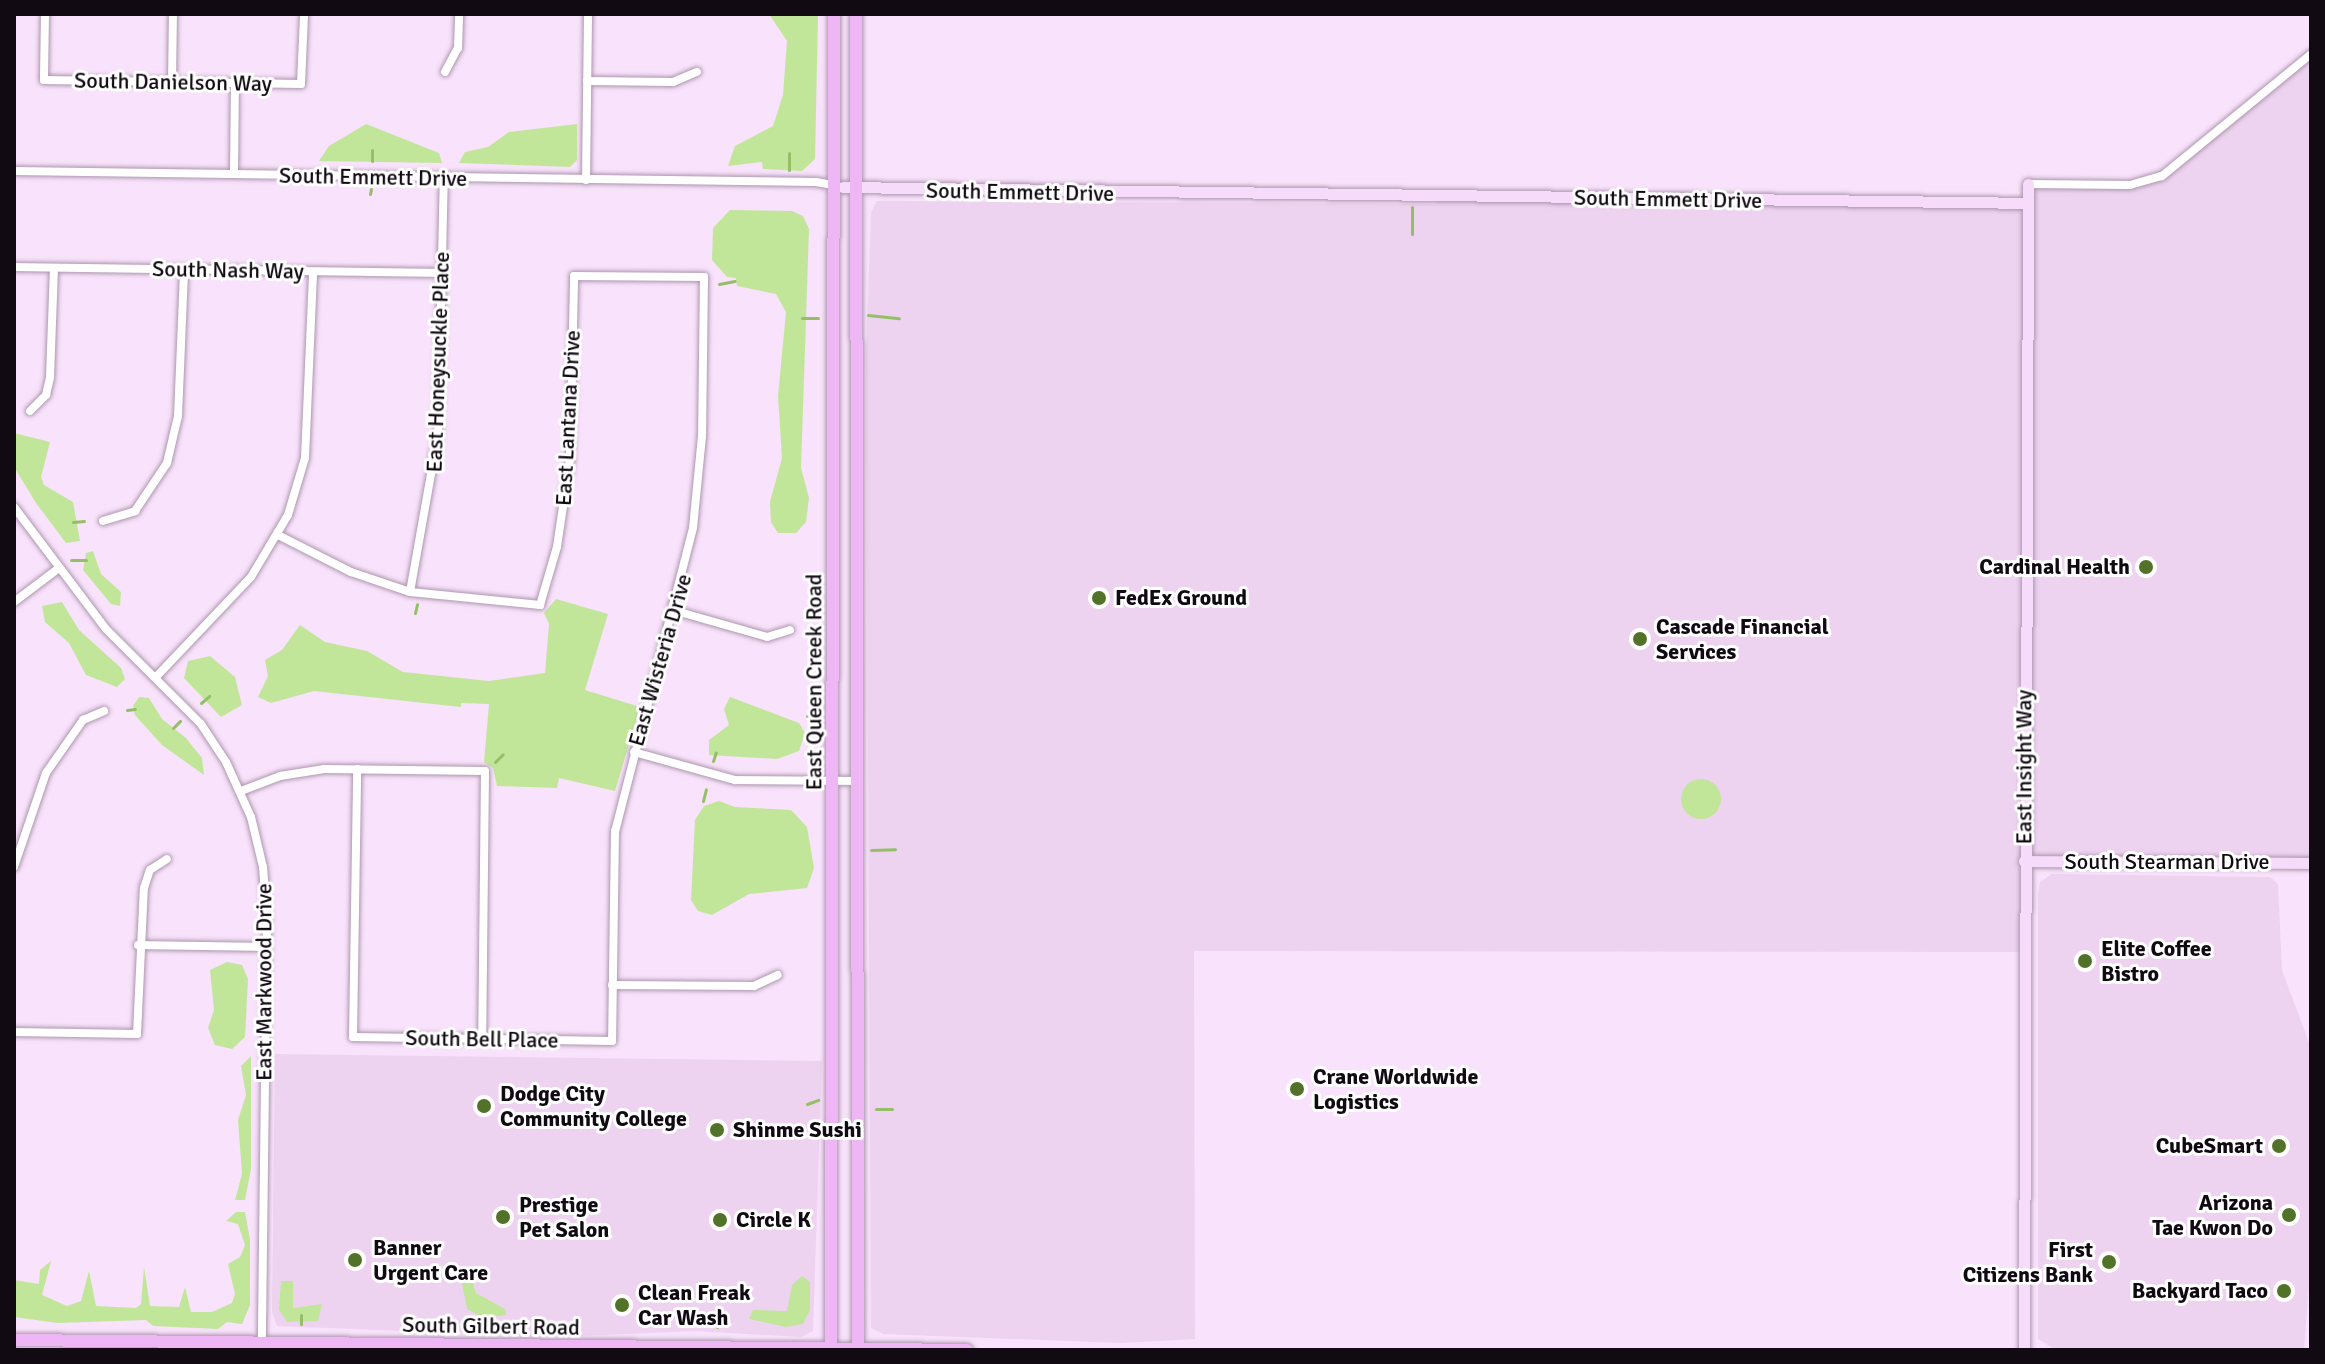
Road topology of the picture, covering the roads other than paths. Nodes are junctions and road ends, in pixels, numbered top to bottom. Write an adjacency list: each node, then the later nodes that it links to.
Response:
1 (45, 14): 12 (street, South Danielson Way)
2 (173, 14): 12 (street)
3 (304, 14): 13 (street, South Danielson Way)
4 (459, 14): 9 (street)
5 (588, 14): 11 (street)
6 (834, 14): 19 (main road, East Queen Creek Road)
7 (856, 14): 20 (main road, East Queen Creek Road)
8 (2311, 54): 18 (street)
9 (445, 72)
10 (697, 72): 11 (street)
11 (587, 81): 17 (street)
12 (172, 82): 13 (street, South Danielson Way)
13 (235, 83): 15 (street)
14 (14, 171): 15 (street, South Emmett Drive)
15 (234, 174): 16 (street, South Emmett Drive)
16 (444, 178): 17 (street, South Emmett Drive); 26 (street, East Honeysuckle Place)
17 (586, 180): 19 (street, South Emmett Drive)
18 (2028, 184): 21 (street, East Insight Way)
19 (838, 186): 20 (street, South Emmett Drive); 41 (main road, East Queen Creek Road)
20 (856, 190): 21 (street, South Emmett Drive); 42 (main road, East Queen Creek Road)
21 (2028, 203): 45 (street, East Insight Way)
22 (14, 267): 23 (street, South Nash Way)
23 (54, 268): 24 (street, South Nash Way); 28 (street)
24 (184, 270): 25 (street, South Nash Way); 30 (street)
25 (313, 272): 26 (street, South Nash Way); 31 (street)
26 (442, 273): 33 (street, East Honeysuckle Place)
27 (704, 277): 33 (street, East Lantana Drive); 35 (street, East Wisteria Drive)
28 (30, 411)
29 (14, 507): 32 (street, East Markwood Drive)
30 (103, 521)
31 (278, 535): 33 (street); 37 (street)
32 (59, 568): 34 (street); 37 (street, East Markwood Drive)
33 (410, 592)
34 (14, 602)
35 (676, 611): 36 (street); 39 (street, East Wisteria Drive)
36 (790, 630)
37 (156, 677): 43 (street, East Markwood Drive)
38 (104, 711): 47 (street)
39 (634, 752): 41 (street); 51 (street, East Wisteria Drive)
40 (357, 769): 43 (street); 53 (street); 53 (street, South Bell Place)
41 (833, 781): 42 (street); 55 (main road, East Queen Creek Road)
42 (857, 781): 56 (main road, East Queen Creek Road)
43 (241, 791): 49 (street, East Markwood Drive)
44 (167, 859): 48 (street)
45 (2024, 861): 46 (street, South Stearman Drive); 62 (street, East Insight Way)
46 (2311, 863)
47 (14, 867)
48 (138, 945): 49 (street); 52 (street)
49 (266, 947): 58 (street, East Markwood Drive)
50 (778, 975): 51 (street)
51 (612, 985): 54 (street, East Wisteria Drive)
52 (14, 1032)
53 (482, 1038): 54 (street, South Bell Place)
54 (612, 1041)
55 (834, 1078): 56 (main road); 59 (main road, East Queen Creek Road)
56 (856, 1078): 60 (main road, East Queen Creek Road)
57 (14, 1340): 58 (main road, South Gilbert Road)
58 (262, 1347): 59 (main road, South Gilbert Road)
59 (831, 1349): 60 (main road, South Gilbert Road)
60 (858, 1349): 61 (main road, South Gilbert Road)
61 (967, 1350)
62 (2024, 1350)

